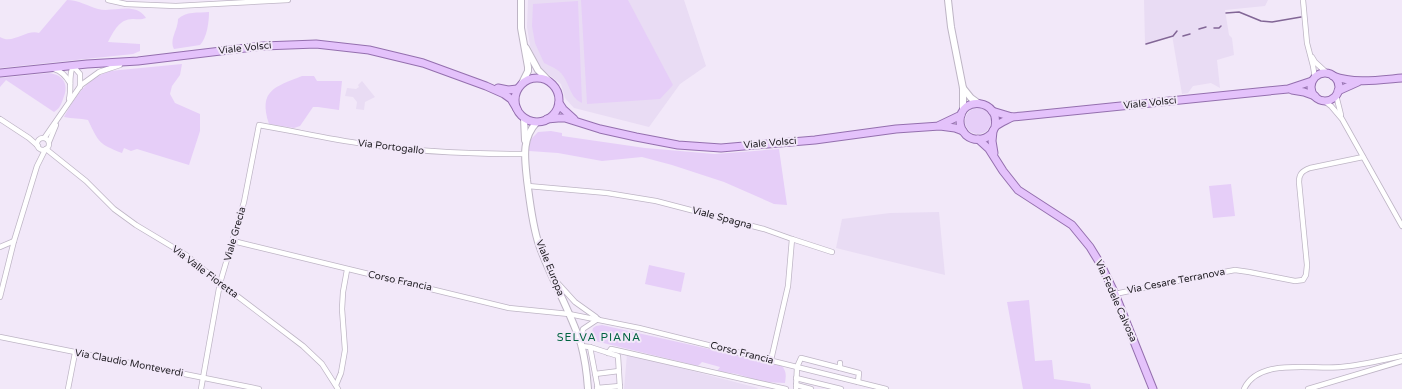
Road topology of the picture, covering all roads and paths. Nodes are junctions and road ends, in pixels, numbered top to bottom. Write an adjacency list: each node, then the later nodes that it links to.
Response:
1 (108, 0): 2 (street)
2 (288, 0)
3 (521, 0): 6 (street)
4 (948, 0): 21 (street)
5 (1303, 0): 7 (street)
6 (524, 45): 15 (street); 19 (street)
7 (1309, 52): 12 (street); 14 (street)
8 (138, 61): 9 (main road, Viale Volsci); 18 (main road, Viale Volsci); 20 (street)
9 (73, 66): 10 (main road, Viale Volsci); 17 (street); 20 (street)
10 (47, 68): 11 (main road, Viale Volsci); 17 (street)
11 (0, 73)
12 (1329, 74): 14 (main road, Viale Volsci); 16 (main road); 23 (main road)
13 (1402, 78): 16 (main road)
14 (1313, 80): 22 (main road, Viale Volsci); 24 (main road)
15 (549, 81): 19 (main road, Viale Volsci); 26 (main road)
16 (1363, 81): 23 (main road)
17 (70, 85): 28 (street)
18 (486, 86): 19 (main road, Viale Volsci); 29 (main road, Viale Volsci)
19 (520, 86): 29 (main road)
20 (80, 87): 28 (street)
21 (963, 88): 27 (street); 31 (street)
22 (1288, 89): 24 (main road, Viale Volsci); 33 (main road, Viale Volsci)
23 (1337, 93): 25 (main road); 37 (street)
24 (1315, 96): 25 (main road, Viale Volsci)
25 (1323, 100): 37 (street)
26 (559, 103): 36 (main road); 38 (main road)
27 (978, 103): 30 (main road); 31 (main road)
28 (66, 106): 32 (street)
29 (517, 109): 35 (main road, Viale Volsci)
30 (992, 111): 33 (main road, Viale Volsci); 42 (main road)
31 (962, 113): 41 (main road, Viale Volsci); 43 (main road)
32 (62, 114): 45 (street); 48 (street)
33 (1012, 117): 42 (main road, Viale Volsci)
34 (0, 118): 44 (street)
35 (524, 118): 39 (main road); 47 (street)
36 (547, 119): 38 (main road); 39 (main road)
37 (1342, 119): 51 (street)
38 (576, 121): 41 (main road, Viale Volsci)
39 (537, 122): 47 (street)
40 (260, 125): 50 (street, Via Portogallo); 58 (street, Viale Grecia)
41 (940, 126): 43 (main road, Viale Volsci)
42 (994, 129): 46 (main road); 52 (main road, Via Fedele Calvosa)
43 (963, 131): 46 (main road)
44 (27, 136): 45 (street); 49 (street)
45 (42, 138): 48 (street); 49 (street)
46 (978, 139): 52 (main road, Via Fedele Calvosa)
47 (526, 143): 50 (street, Viale Europa)
48 (47, 146): 49 (street); 53 (street); 63 (street, Via Valle Fioretta)
49 (38, 147): 53 (street)
50 (524, 154): 54 (street, Viale Europa)
51 (1363, 157): 55 (street); 64 (street, Via Cesare Terranova)
52 (995, 158): 64 (main road, Via Fedele Calvosa)
53 (37, 166): 57 (street)
54 (528, 186): 56 (street, Viale Spagna); 62 (street, Viale Europa)
55 (1402, 226)
56 (792, 239): 60 (street, Viale Spagna); 74 (street)
57 (14, 241): 59 (street); 65 (street)
58 (233, 241): 61 (street, Corso Francia); 63 (street, Viale Grecia)
59 (0, 247)
60 (832, 252)
61 (347, 270): 66 (street, Corso Francia); 82 (street)
62 (551, 275): 66 (street, Viale Europa); 67 (street)
63 (220, 283): 79 (street, Viale Grecia); 82 (street, Via Valle Fioretta)
64 (1115, 294): 94 (main road, Via Fedele Calvosa)
65 (0, 297)
66 (570, 314): 67 (street, Corso Francia); 69 (street, Viale Europa)
67 (599, 319): 69 (street); 74 (street, Corso Francia)
68 (0, 337): 71 (street, Via Claudio Monteverdi)
69 (581, 345): 70 (street); 88 (street, Viale Europa)
70 (590, 347): 72 (street); 78 (street)
71 (75, 353): 79 (street, Via Claudio Monteverdi); 85 (street)
72 (608, 353): 77 (street); 90 (street)
73 (1402, 356): 95 (street)
74 (771, 360): 76 (street, Corso Francia)
75 (1402, 361): 96 (street)
76 (797, 367): 80 (street); 81 (street, Corso Francia); 81 (street)
77 (619, 371): 78 (street); 83 (street)
78 (595, 374): 89 (street)
79 (202, 377): 86 (street, Viale Grecia); 87 (street, Via Claudio Monteverdi)
80 (796, 378): 84 (street); 92 (street)
81 (858, 382): 93 (street, Corso Francia)
82 (337, 387)
83 (620, 387): 89 (street)
84 (796, 387): 91 (street)
85 (68, 389)
86 (201, 389)
87 (259, 389)
88 (588, 389)
89 (597, 389)
90 (786, 389)
91 (811, 389)
92 (841, 389)
93 (886, 389)
94 (1153, 389)
95 (1244, 389)
96 (1308, 389)

